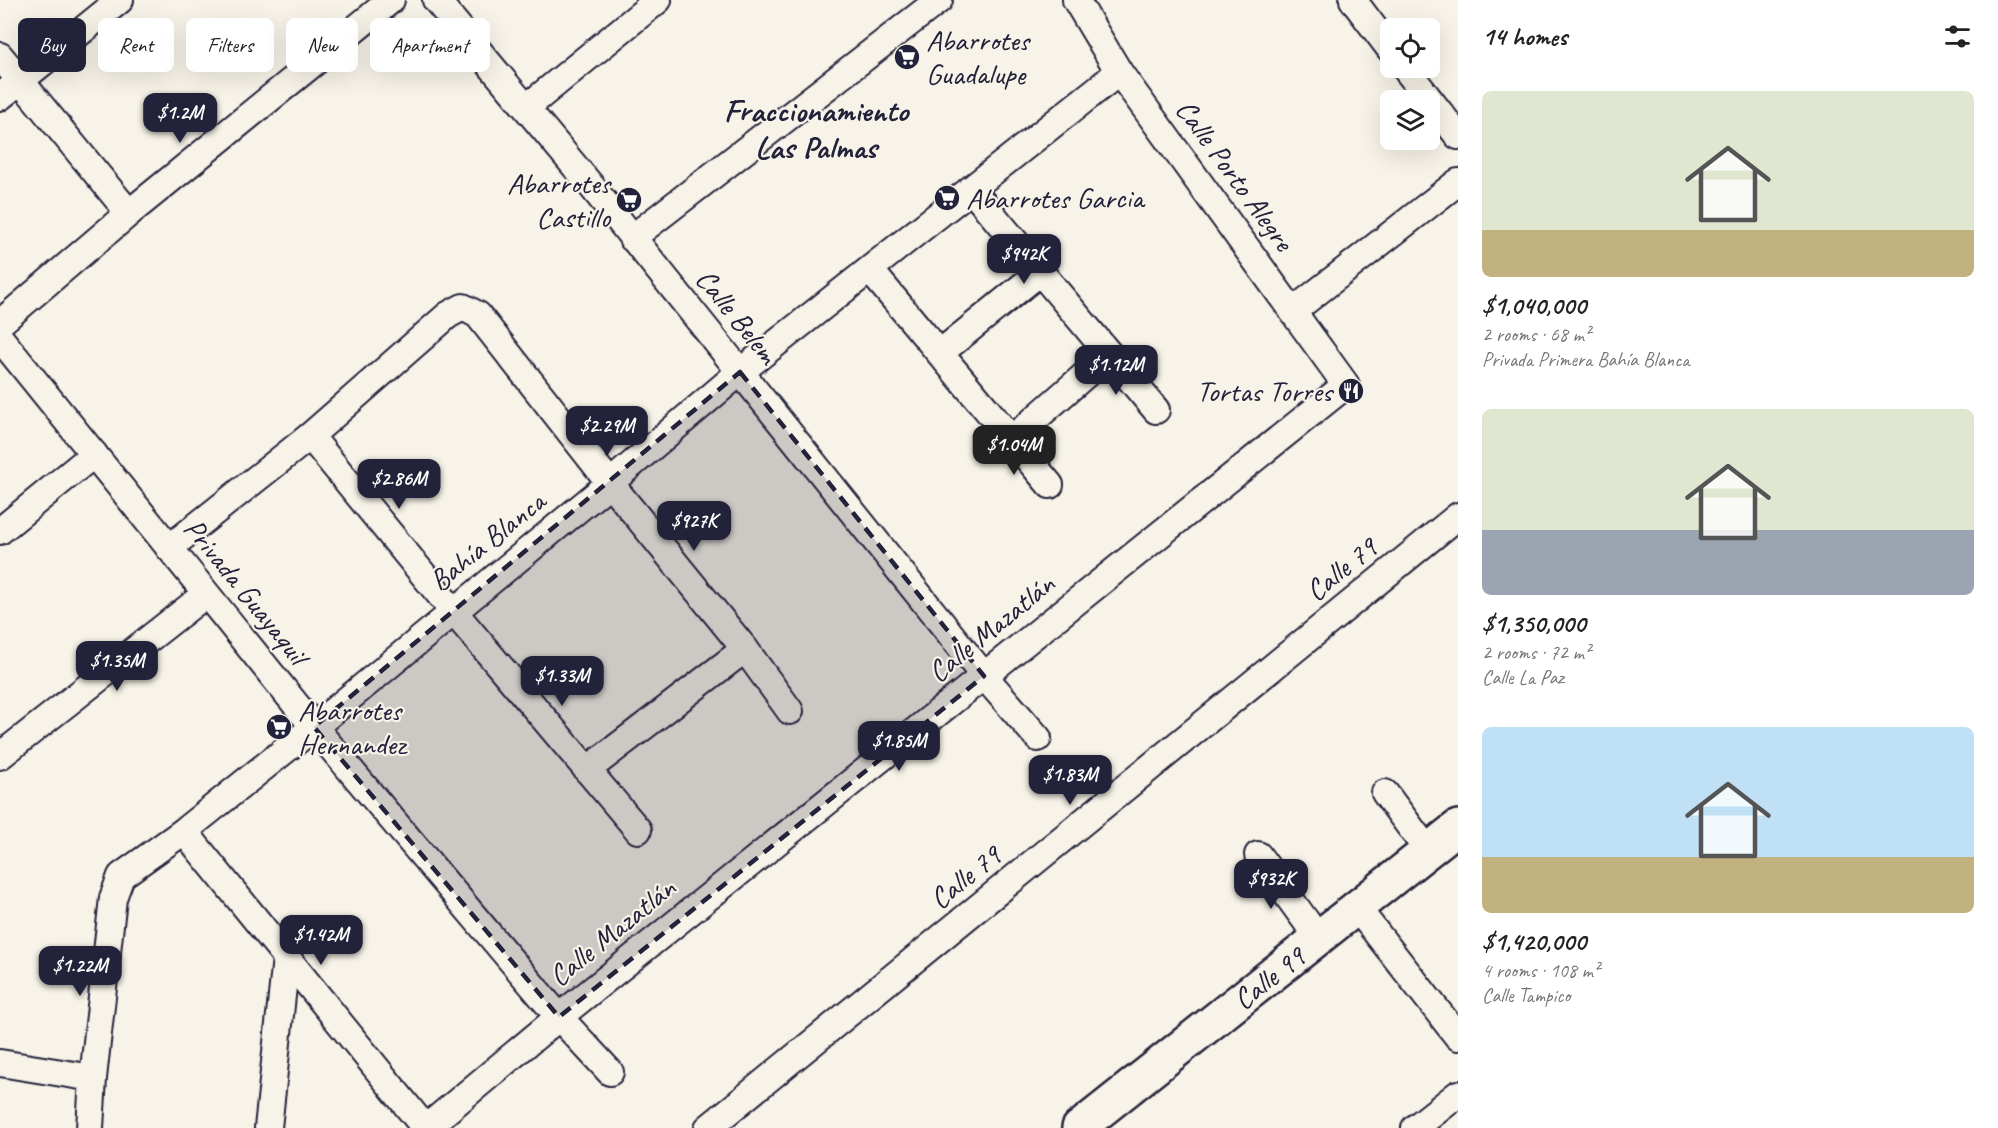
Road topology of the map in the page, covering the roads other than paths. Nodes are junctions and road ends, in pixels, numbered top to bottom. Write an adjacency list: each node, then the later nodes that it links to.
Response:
1 (120, 0): 12 (street)
2 (391, 0): 18 (street)
3 (436, 0): 14 (street, Calle Belem)
4 (658, 0): 14 (street)
5 (939, 0): 19 (street)
6 (1076, 0): 10 (street, Calle Porto Alegre)
7 (1362, 3): 8 (street)
8 (1380, 33)
9 (0, 56): 12 (street)
10 (1119, 72): 17 (street, Bahía Blanca); 22 (street, Calle Porto Alegre)
11 (1413, 78): 15 (street)
12 (20, 81): 13 (street); 18 (street)
13 (0, 97)
14 (527, 107): 19 (street, Calle Belem)
15 (1458, 136)
16 (1458, 182): 22 (street)
17 (971, 189): 20 (street, Bahía Blanca); 21 (street)
18 (129, 213): 23 (street)
19 (632, 238): 27 (street, Calle Belem)
20 (870, 270): 25 (street); 27 (street, Bahía Blanca)
21 (1040, 272): 25 (street); 26 (street)
22 (1293, 311): 28 (street, Calle Porto Alegre)
23 (0, 324)
24 (0, 338): 32 (street, Privada Guayaquil)
25 (940, 353): 31 (street)
26 (1109, 354): 29 (street); 31 (street)
27 (740, 372): 33 (street, Bahía Blanca); 41 (street, Calle Belem)
28 (1346, 385): 41 (street, Calle Mazatlán)
29 (1156, 410)
30 (310, 436): 33 (street); 37 (street); 39 (street)
31 (1012, 439): 34 (street)
32 (94, 454): 36 (street); 37 (street, Privada Guayaquil)
33 (610, 483): 39 (street, Bahía Blanca); 40 (street)
34 (1050, 484)
35 (1458, 516): 65 (street, Calle 79)
36 (0, 531)
37 (169, 548): 38 (street, Privada Guayaquil)
38 (206, 594): 43 (street, Privada Guayaquil); 45 (street)
39 (454, 612): 43 (street, Bahía Blanca); 46 (street)
40 (745, 649): 42 (street); 46 (street)
41 (984, 676): 44 (street, Calle Belem); 56 (street, Calle Mazatlán)
42 (790, 711)
43 (314, 727): 50 (street, Bahía Blanca); 56 (street, Privada Guayaquil)
44 (1038, 738)
45 (0, 756)
46 (587, 770): 49 (street)
47 (1385, 793): 51 (street)
48 (1458, 827): 51 (street, Calle 99)
49 (638, 830)
50 (184, 831): 55 (street); 60 (street, Bahía Blanca)
51 (1428, 851): 53 (street, Calle 99)
52 (1258, 855): 54 (street)
53 (1357, 908): 54 (street, Calle 99); 57 (street)
54 (1319, 939): 66 (street, Calle 99)
55 (286, 958): 63 (street); 64 (street)
56 (559, 1017): 59 (street, Privada Guayaquil); 64 (street, Calle Mazatlán)
57 (1458, 1037)
58 (0, 1063): 60 (street)
59 (610, 1072)
60 (93, 1078): 62 (street, Bahía Blanca)
61 (1458, 1094): 67 (street)
62 (90, 1128)
63 (268, 1128)
64 (425, 1128)
65 (708, 1128)
66 (1079, 1128)
67 (1415, 1128)

